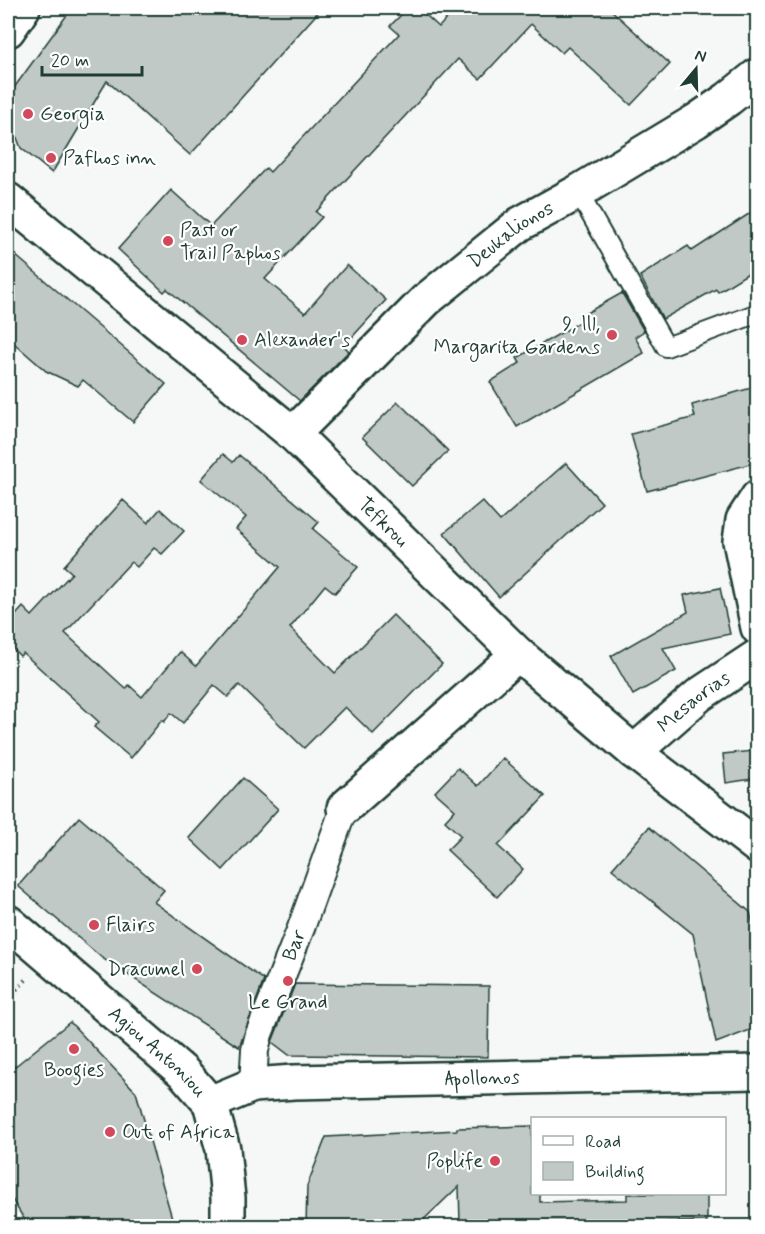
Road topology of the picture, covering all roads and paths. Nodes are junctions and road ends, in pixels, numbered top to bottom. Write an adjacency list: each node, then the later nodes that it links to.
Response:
1 (23, 8): 2 (street)
2 (8, 30)
3 (758, 75): 4 (street, Deukalionos)
4 (578, 192): 6 (lane); 7 (street, Deukalionos)
5 (8, 200): 7 (street, Tefkrou)
6 (758, 313)
7 (293, 435): 10 (street, Tefkrou)
8 (758, 497): 9 (street)
9 (758, 628)
10 (518, 654): 12 (street, Tefkrou); 13 (street)
11 (758, 656): 12 (street, Mesaorias)
12 (634, 752): 14 (street, Tefkrou)
13 (344, 808): 17 (street, Bar)
14 (758, 847)
15 (8, 922): 18 (street, Agiou Antoniou)
16 (758, 1072): 17 (street, Apollonos)
17 (253, 1085): 18 (street, Apollonos)
18 (210, 1103): 19 (street, Agiou Antoniou)
19 (228, 1227)

